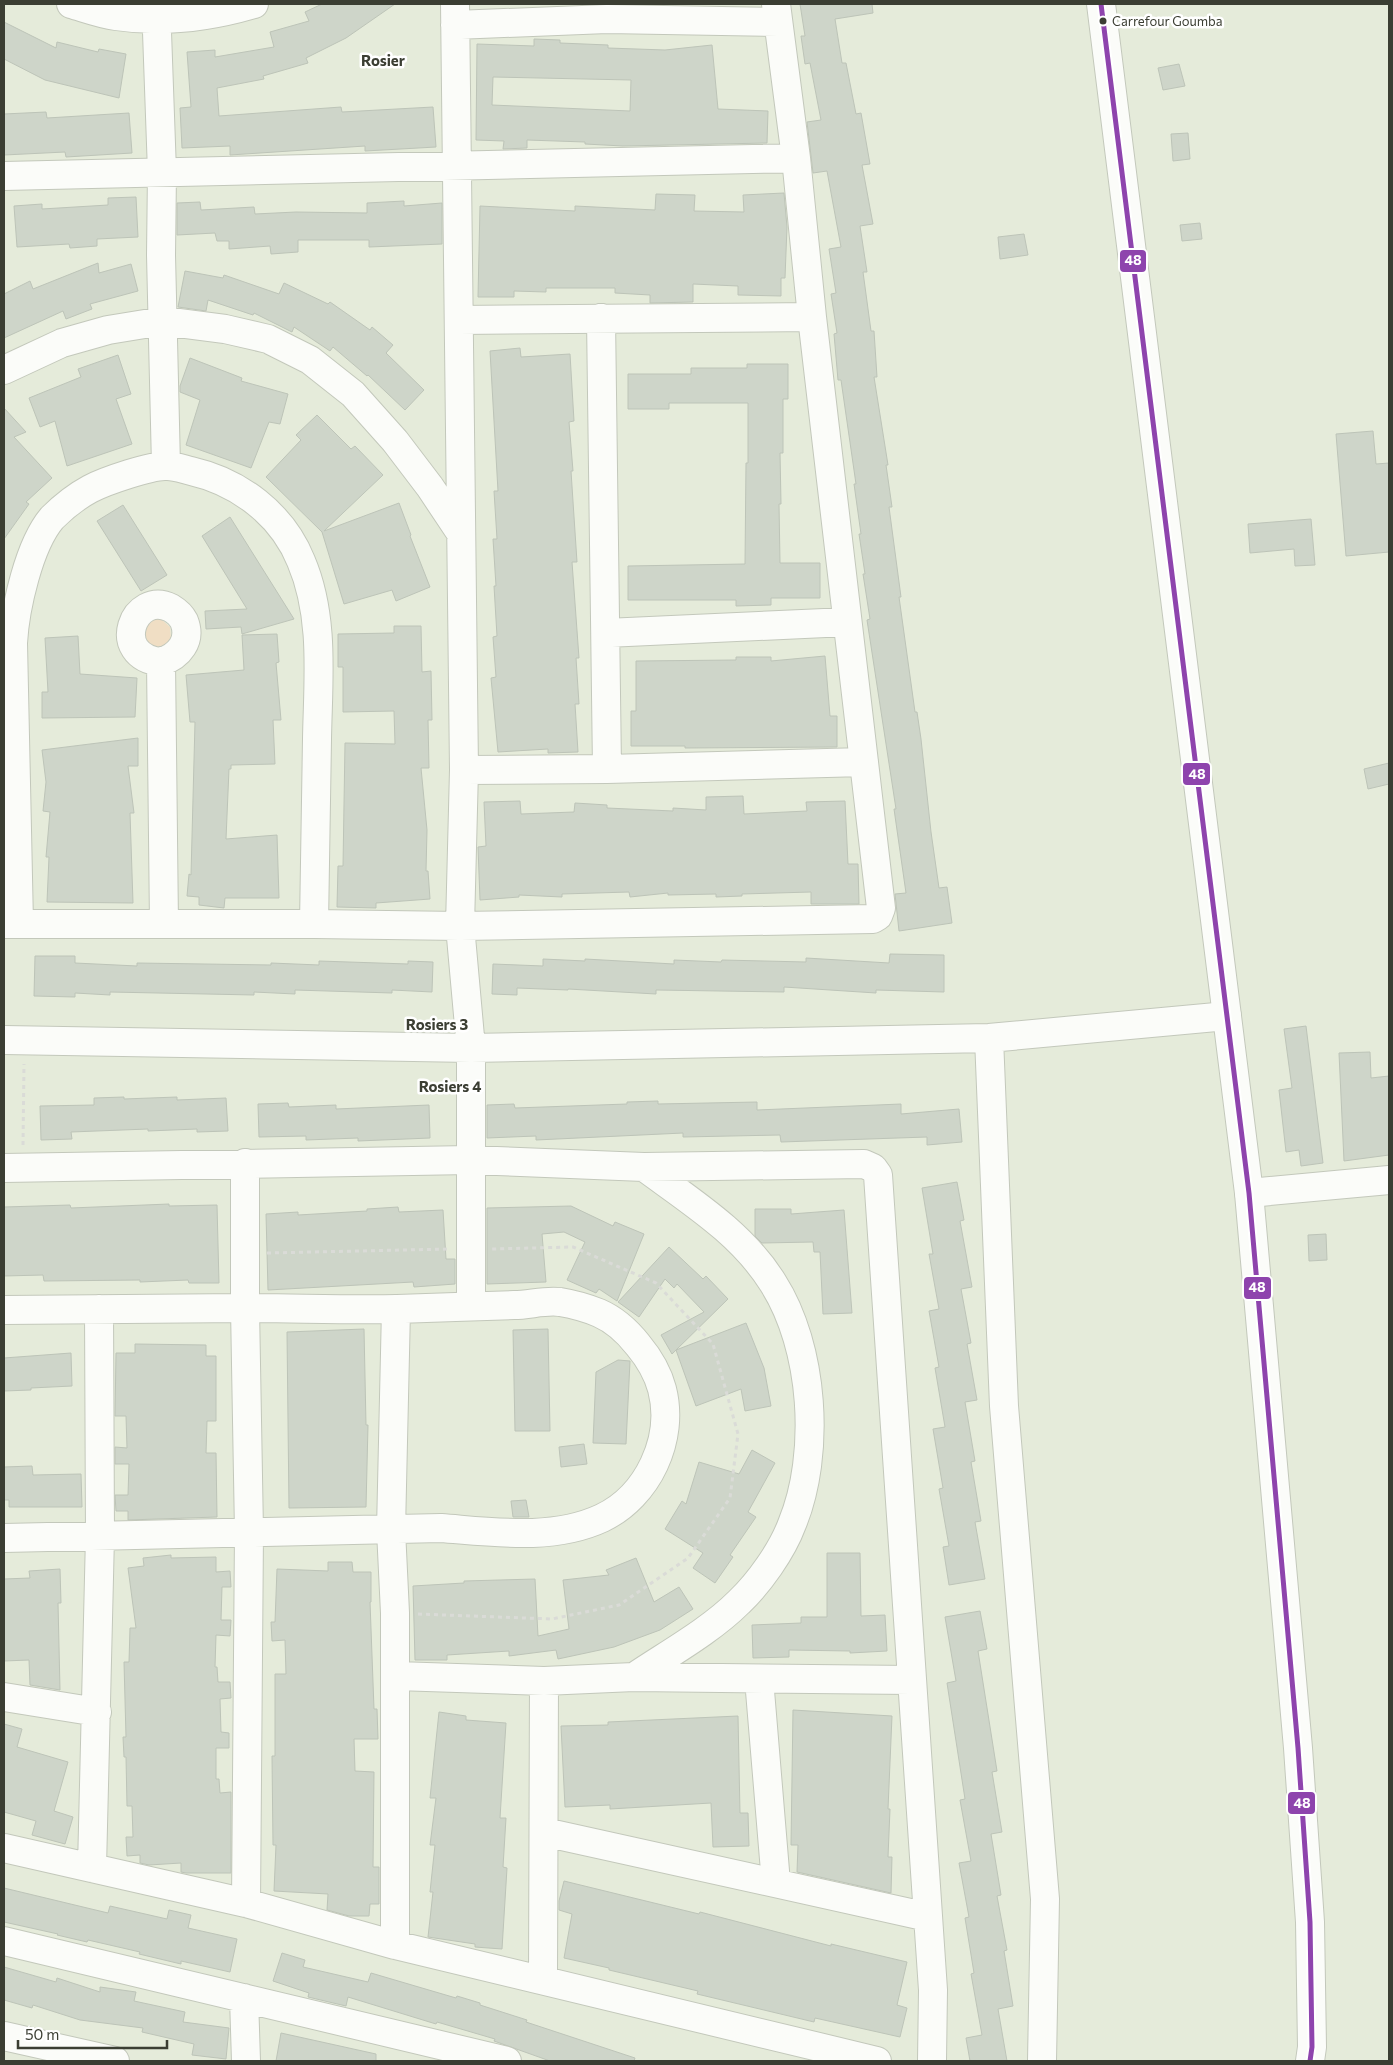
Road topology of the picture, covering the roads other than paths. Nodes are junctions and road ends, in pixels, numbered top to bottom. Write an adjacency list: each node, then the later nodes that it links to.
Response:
1 (71, 4): 5 (street)
2 (254, 4): 5 (street)
3 (1102, 4): 29 (street)
4 (607, 11): 6 (street); 7 (street)
5 (156, 12): 10 (street)
6 (777, 13): 8 (street)
7 (455, 14): 9 (street)
8 (796, 158): 9 (street); 12 (street)
9 (457, 166): 10 (street); 15 (street)
10 (162, 172): 11 (street); 14 (street)
11 (4, 176)
12 (812, 317): 13 (street); 19 (street)
13 (601, 318): 15 (street); 20 (street)
14 (163, 320): 16 (street); 17 (street); 18 (street)
15 (460, 320): 18 (street)
16 (4, 370)
17 (166, 466): 25 (street); 27 (street)
18 (460, 532): 24 (street)
19 (847, 622): 20 (street); 22 (street)
20 (606, 633): 23 (street)
21 (161, 662): 26 (street)
22 (864, 762): 23 (street); 28 (street)
23 (607, 769): 24 (street)
24 (464, 770): 28 (street)
25 (11, 924): 26 (street)
26 (164, 924): 27 (street)
27 (314, 924): 28 (street)
28 (460, 926): 32 (street)
29 (1227, 1016): 30 (street); 38 (street)
30 (989, 1038): 32 (street); 71 (street)
31 (14, 1040): 32 (street)
32 (471, 1048): 33 (street)
33 (470, 1160): 34 (street); 35 (street); 39 (street)
34 (245, 1163): 36 (street); 40 (street)
35 (644, 1167): 49 (street); 51 (street)
36 (13, 1168)
37 (1389, 1180): 38 (street)
38 (1249, 1193): 72 (street)
39 (471, 1306): 42 (street); 44 (street)
40 (245, 1308): 41 (street); 42 (street); 45 (street)
41 (99, 1309): 43 (street); 46 (street)
42 (396, 1309): 44 (street)
43 (4, 1310)
44 (391, 1530): 45 (street); 48 (street)
45 (249, 1532): 46 (street); 59 (street)
46 (100, 1536): 47 (street); 54 (street)
47 (4, 1538)
48 (396, 1676): 52 (street); 62 (street)
49 (634, 1677): 50 (street); 52 (street)
50 (759, 1679): 51 (street); 58 (street)
51 (911, 1680): 60 (street)
52 (544, 1681): 55 (street)
53 (4, 1696): 54 (street)
54 (97, 1712): 57 (street)
55 (544, 1832): 58 (street); 63 (street)
56 (4, 1848): 57 (street)
57 (92, 1868): 59 (street)
58 (776, 1883): 60 (street)
59 (246, 1903): 62 (street)
60 (928, 1917): 70 (street)
61 (4, 1941): 64 (street)
62 (394, 1945): 63 (street)
63 (543, 1980): 69 (street)
64 (244, 1998): 67 (street); 68 (street)
65 (4, 2036): 66 (street)
66 (111, 2061)
67 (246, 2061)
68 (507, 2061)
69 (877, 2061)
70 (932, 2061)
71 (1042, 2061)
72 (1310, 2061)

